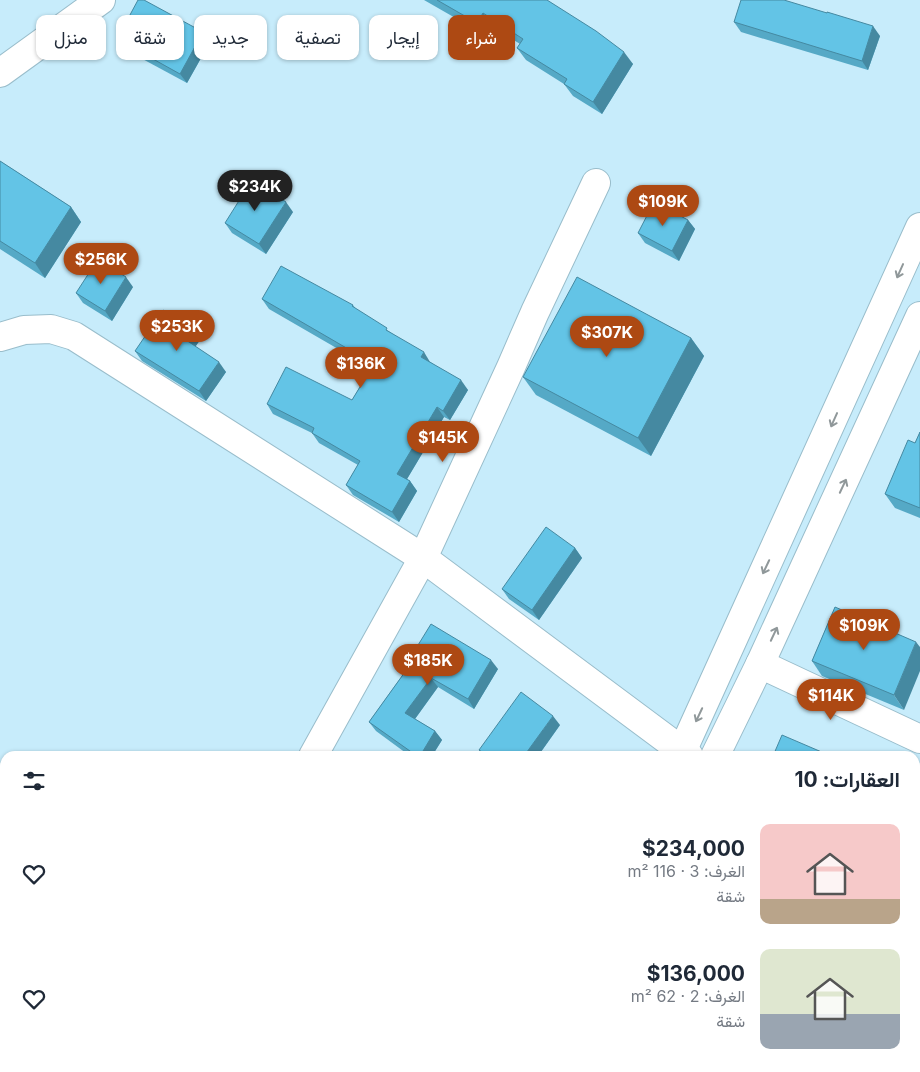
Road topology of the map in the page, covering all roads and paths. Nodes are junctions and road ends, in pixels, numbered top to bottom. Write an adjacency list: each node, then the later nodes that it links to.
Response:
1 (101, 0): 2 (street)
2 (0, 73)
3 (596, 183): 7 (street)
4 (920, 227): 12 (street, one-way to 12)
5 (920, 316): 8 (street, one-way to 5)
6 (0, 337): 7 (street)
7 (423, 558): 10 (street); 11 (street)
8 (760, 664): 9 (street); 13 (street)
9 (918, 732)
10 (316, 751)
11 (679, 751)
12 (686, 751)
13 (717, 751)

